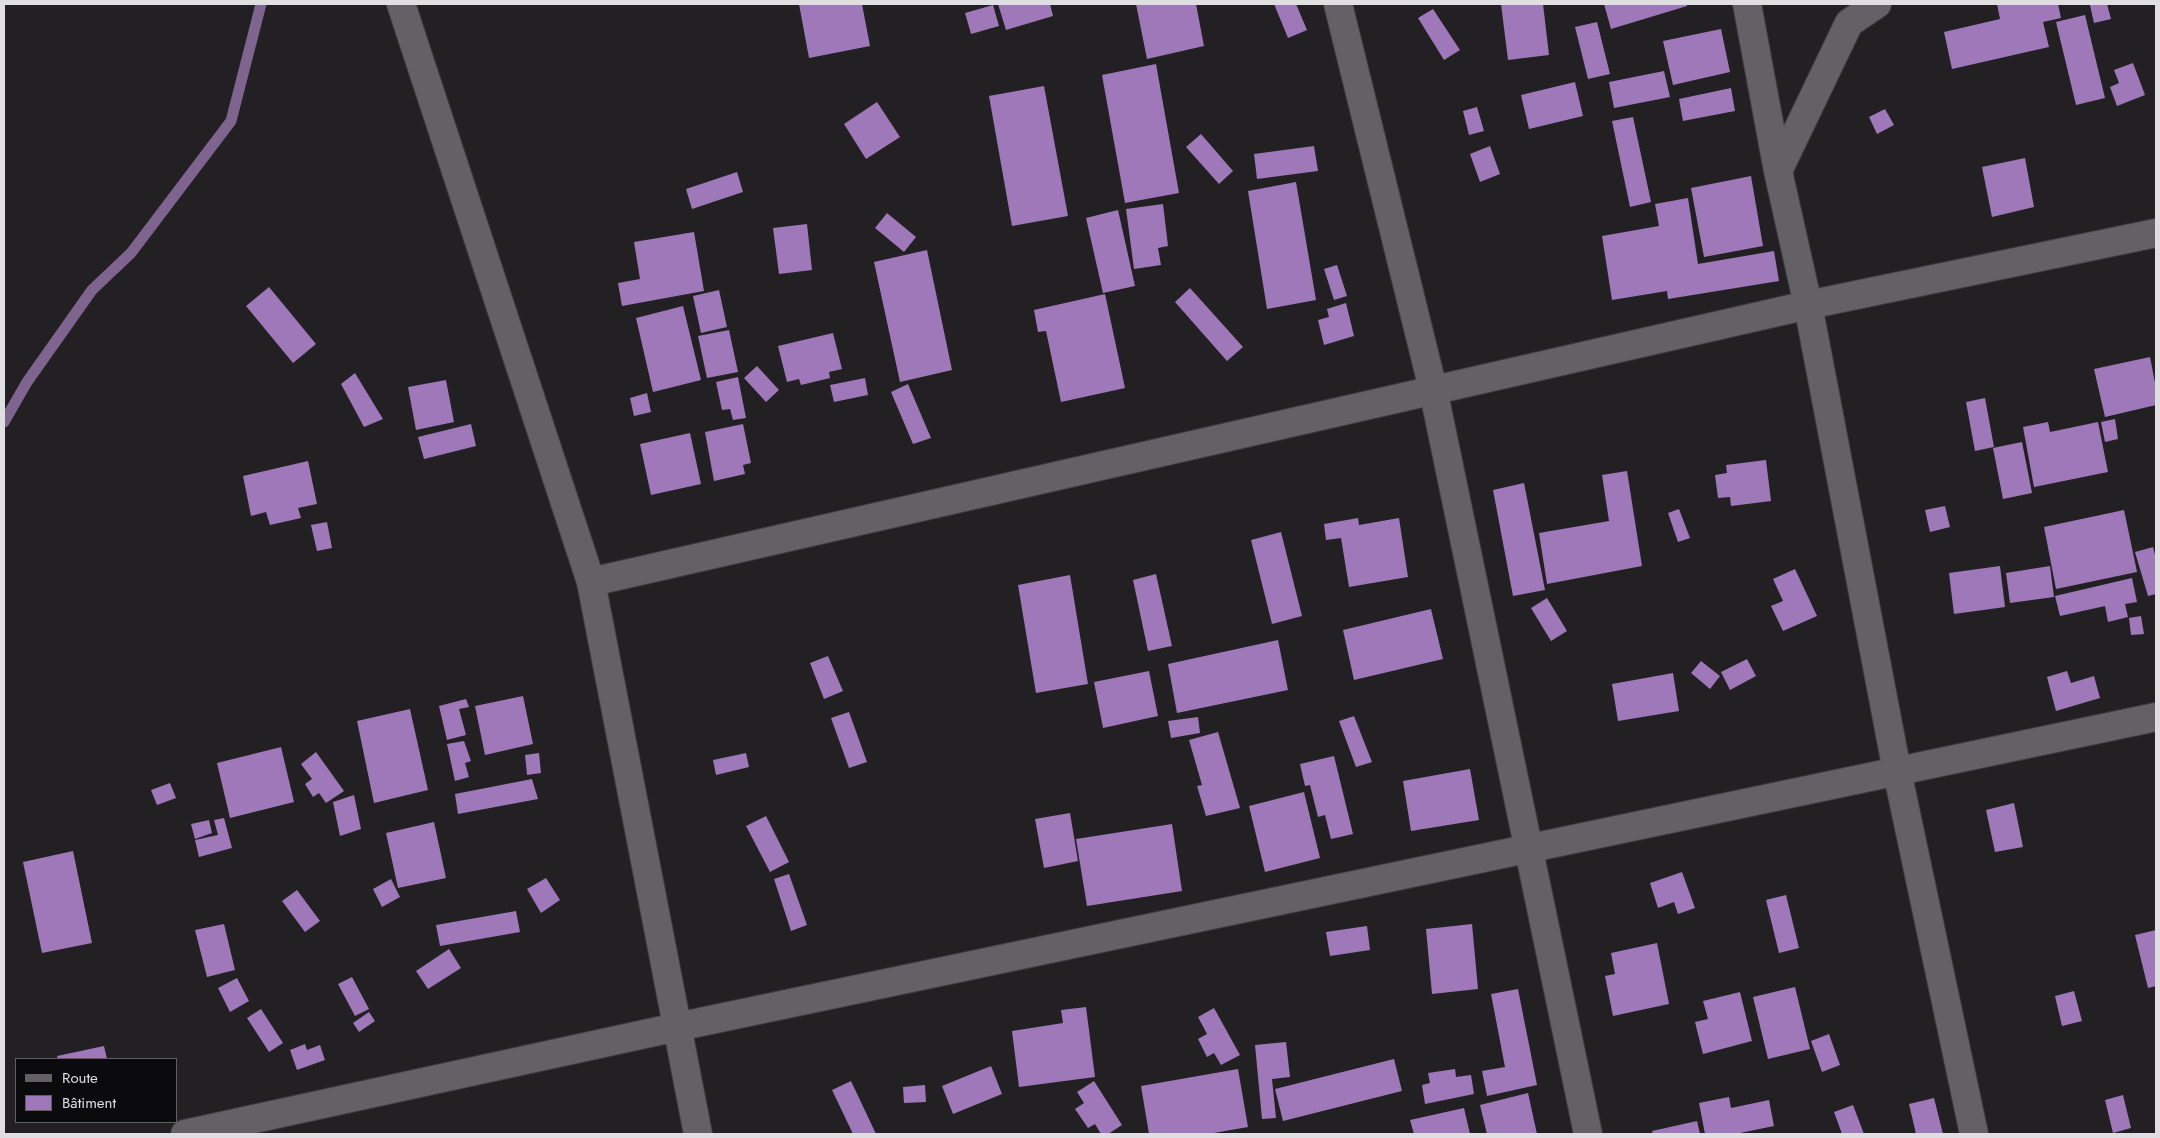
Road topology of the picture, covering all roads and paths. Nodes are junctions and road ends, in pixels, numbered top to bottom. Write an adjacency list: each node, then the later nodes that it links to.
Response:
1 (401, 4): 9 (street)
2 (1338, 4): 8 (street)
3 (1748, 4): 5 (street)
4 (1877, 4): 5 (street)
5 (1778, 172): 7 (street)
6 (2156, 233): 7 (street)
7 (1808, 305): 8 (street); 11 (street)
8 (1433, 389): 9 (street); 12 (street)
9 (591, 582): 13 (street)
10 (2156, 717): 11 (street)
11 (1897, 771): 12 (street); 17 (street)
12 (1528, 850): 13 (street); 16 (street)
13 (677, 1027): 14 (street); 15 (street)
14 (185, 1134)
15 (698, 1134)
16 (1588, 1134)
17 (1974, 1134)

